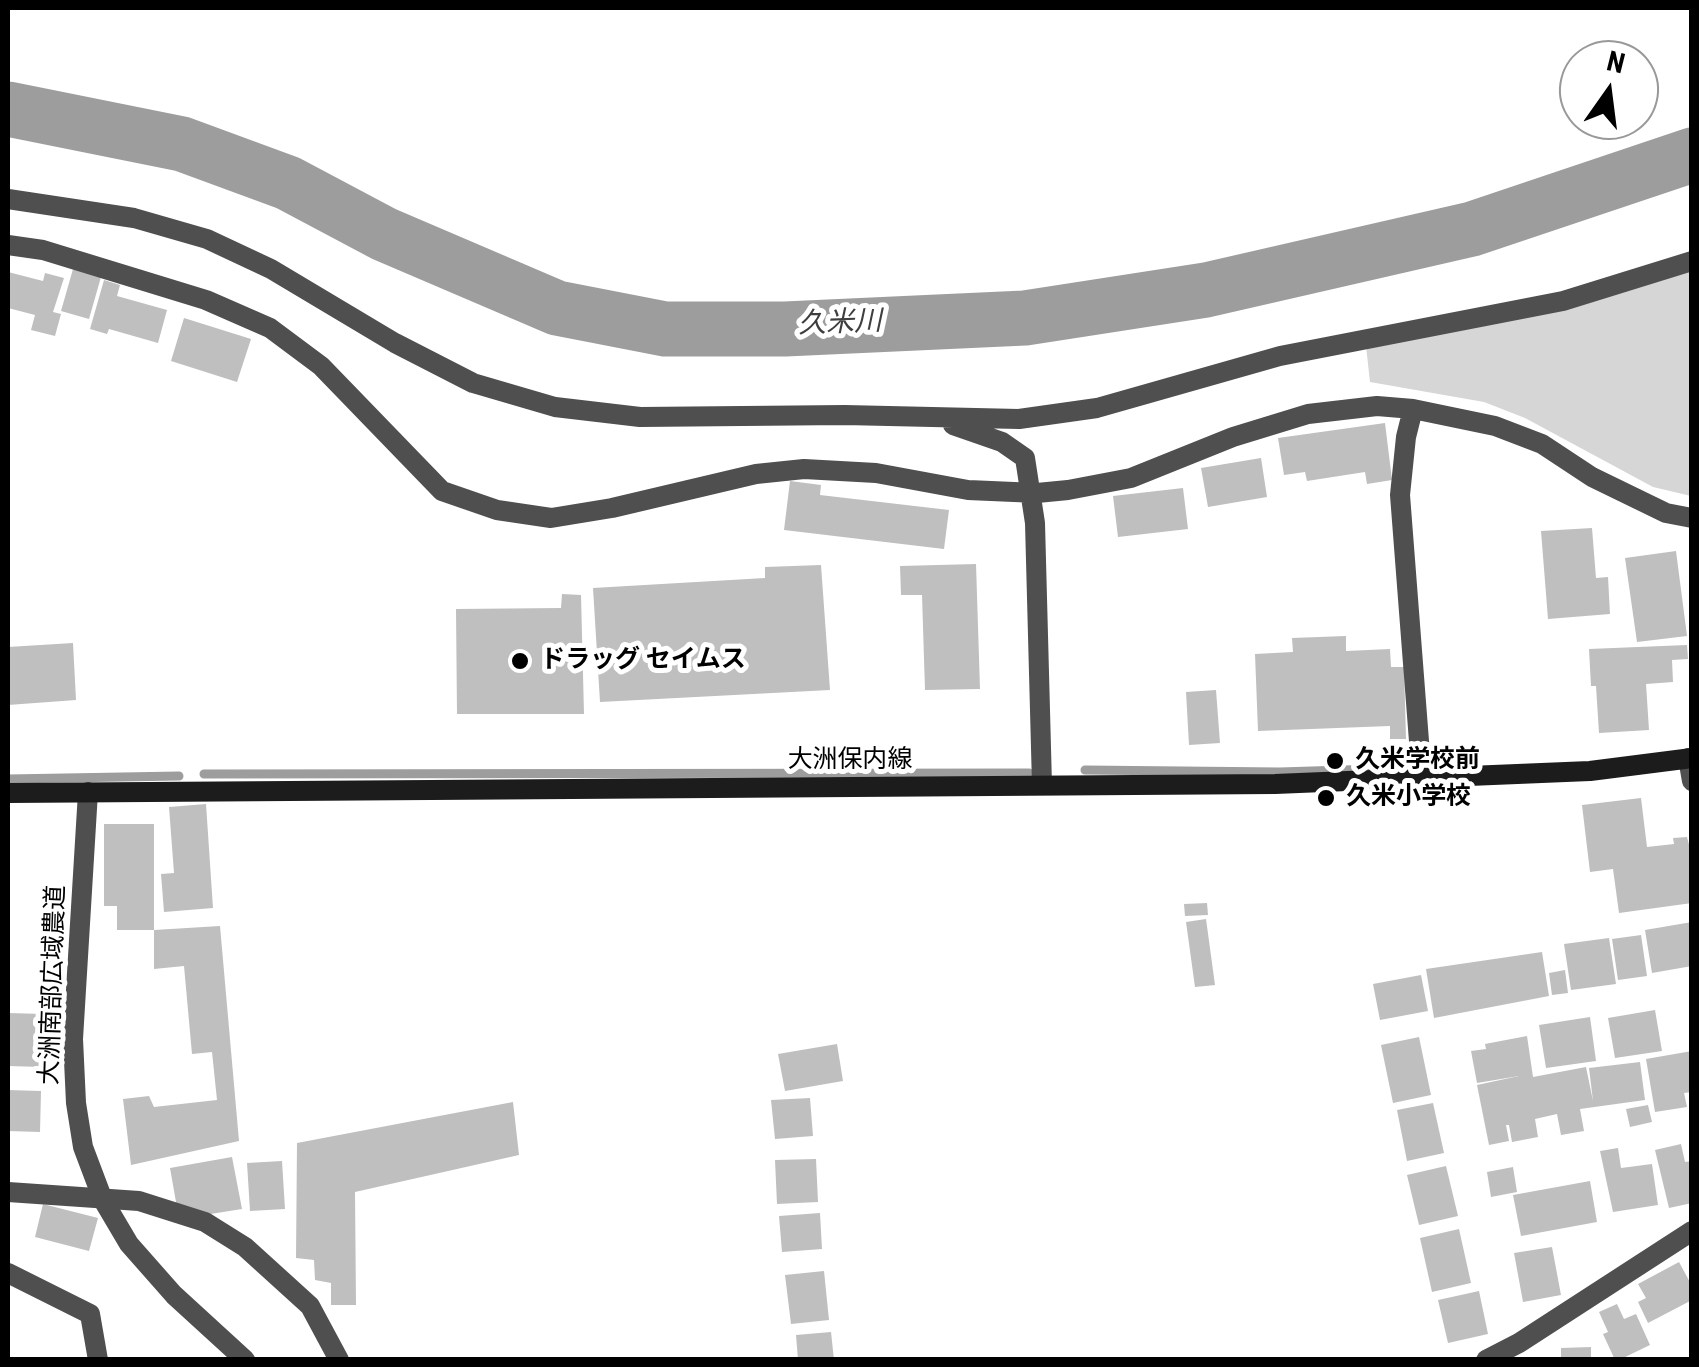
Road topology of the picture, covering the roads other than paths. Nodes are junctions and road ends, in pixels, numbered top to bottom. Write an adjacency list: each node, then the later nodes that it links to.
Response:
1 (8, 198): 5 (street)
2 (8, 245): 6 (street)
3 (1692, 261): 5 (street)
4 (1413, 409): 6 (street); 7 (street); 9 (street)
5 (921, 417): 6 (street)
6 (1032, 492): 11 (street)
7 (1692, 518)
8 (1690, 758): 9 (main road, 大洲保内線); 10 (street)
9 (1422, 780): 11 (main road, 大洲保内線)
10 (1692, 781)
11 (1042, 785): 13 (main road, 大洲保内線)
12 (8, 792): 13 (main road, 大洲保内線)
13 (88, 792): 15 (street, 大洲南部広域農道)
14 (8, 1192): 15 (street)
15 (102, 1200): 19 (street, 大洲南部広域農道); 20 (street)
16 (1692, 1232): 21 (street)
17 (8, 1273): 18 (street)
18 (98, 1360)
19 (245, 1360)
20 (339, 1360)
21 (1486, 1360)

